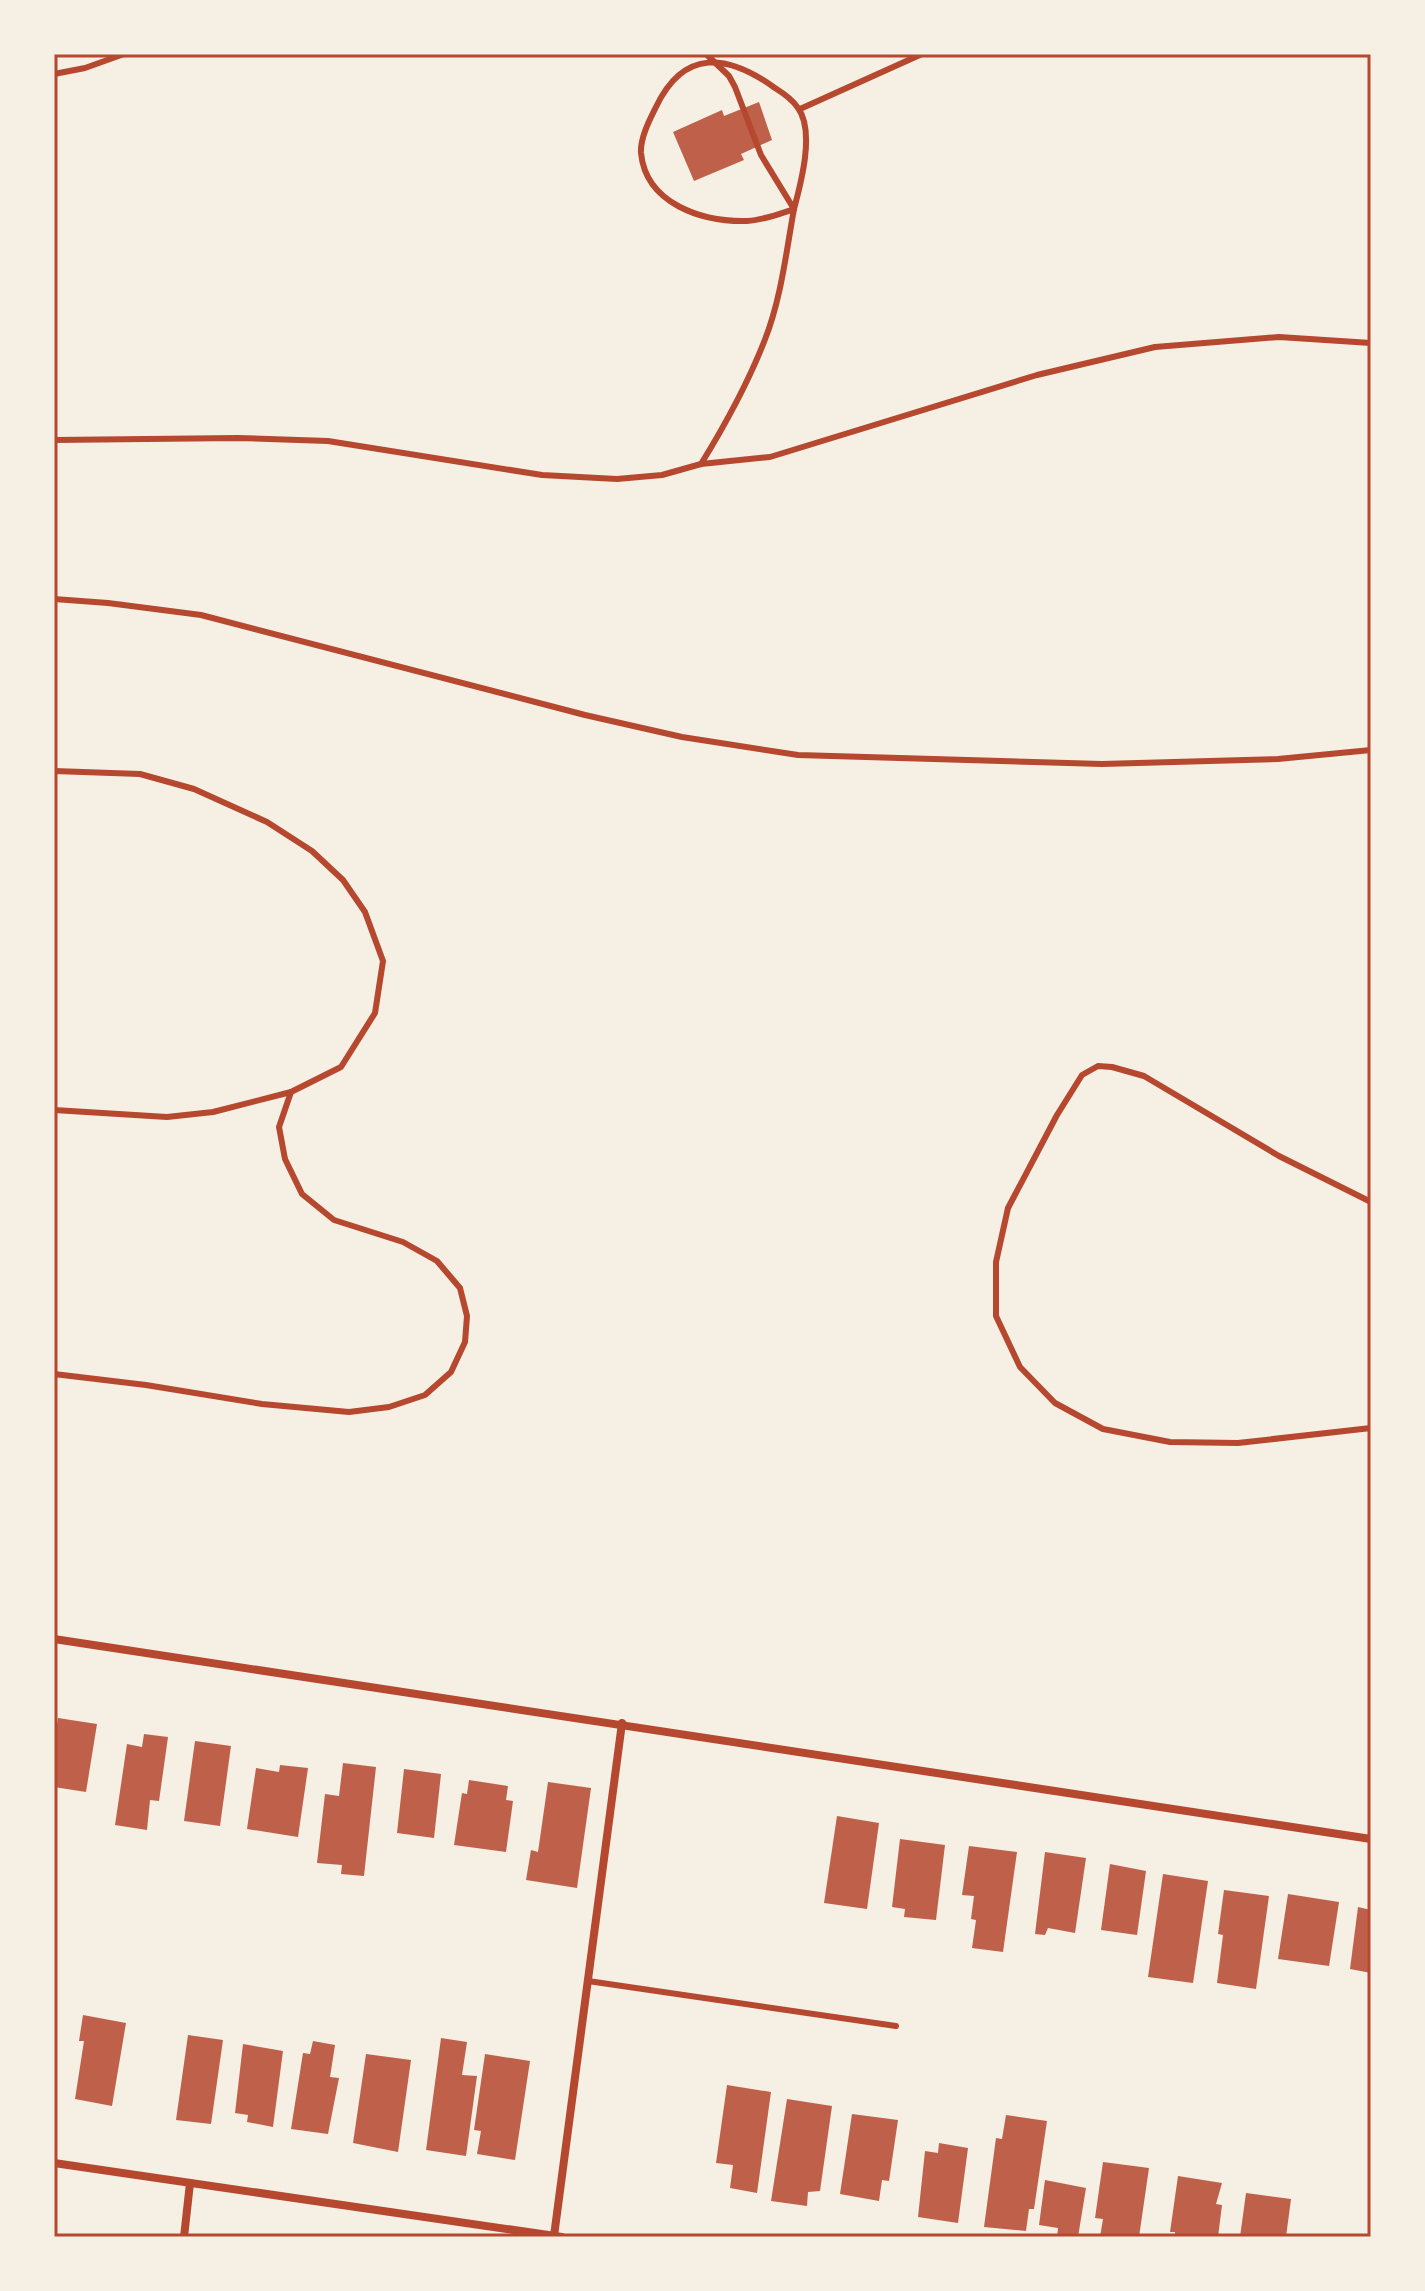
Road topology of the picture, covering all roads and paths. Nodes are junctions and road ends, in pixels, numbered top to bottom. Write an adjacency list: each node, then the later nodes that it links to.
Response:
1 (124, 54): 5 (lane)
2 (706, 54): 4 (lane)
3 (922, 54): 6 (lane)
4 (714, 61): 6 (lane); 7 (lane); 7 (lane)
5 (54, 74)
6 (800, 109): 7 (lane)
7 (794, 209): 10 (lane)
8 (1371, 343): 10 (lane)
9 (54, 440): 10 (lane)
10 (701, 464)
11 (54, 599): 12 (lane)
12 (1371, 750)
13 (54, 771): 14 (lane)
14 (291, 1092): 15 (lane); 17 (lane)
15 (54, 1110)
16 (1371, 1202): 18 (lane)
17 (54, 1374)
18 (1371, 1428)
19 (54, 1639): 20 (street)
20 (622, 1723): 21 (street); 22 (street)
21 (1371, 1839)
22 (588, 1981): 23 (lane); 26 (street)
23 (896, 2026)
24 (54, 2163): 25 (street)
25 (190, 2183): 26 (street); 27 (street)
26 (558, 2236)
27 (184, 2237)

